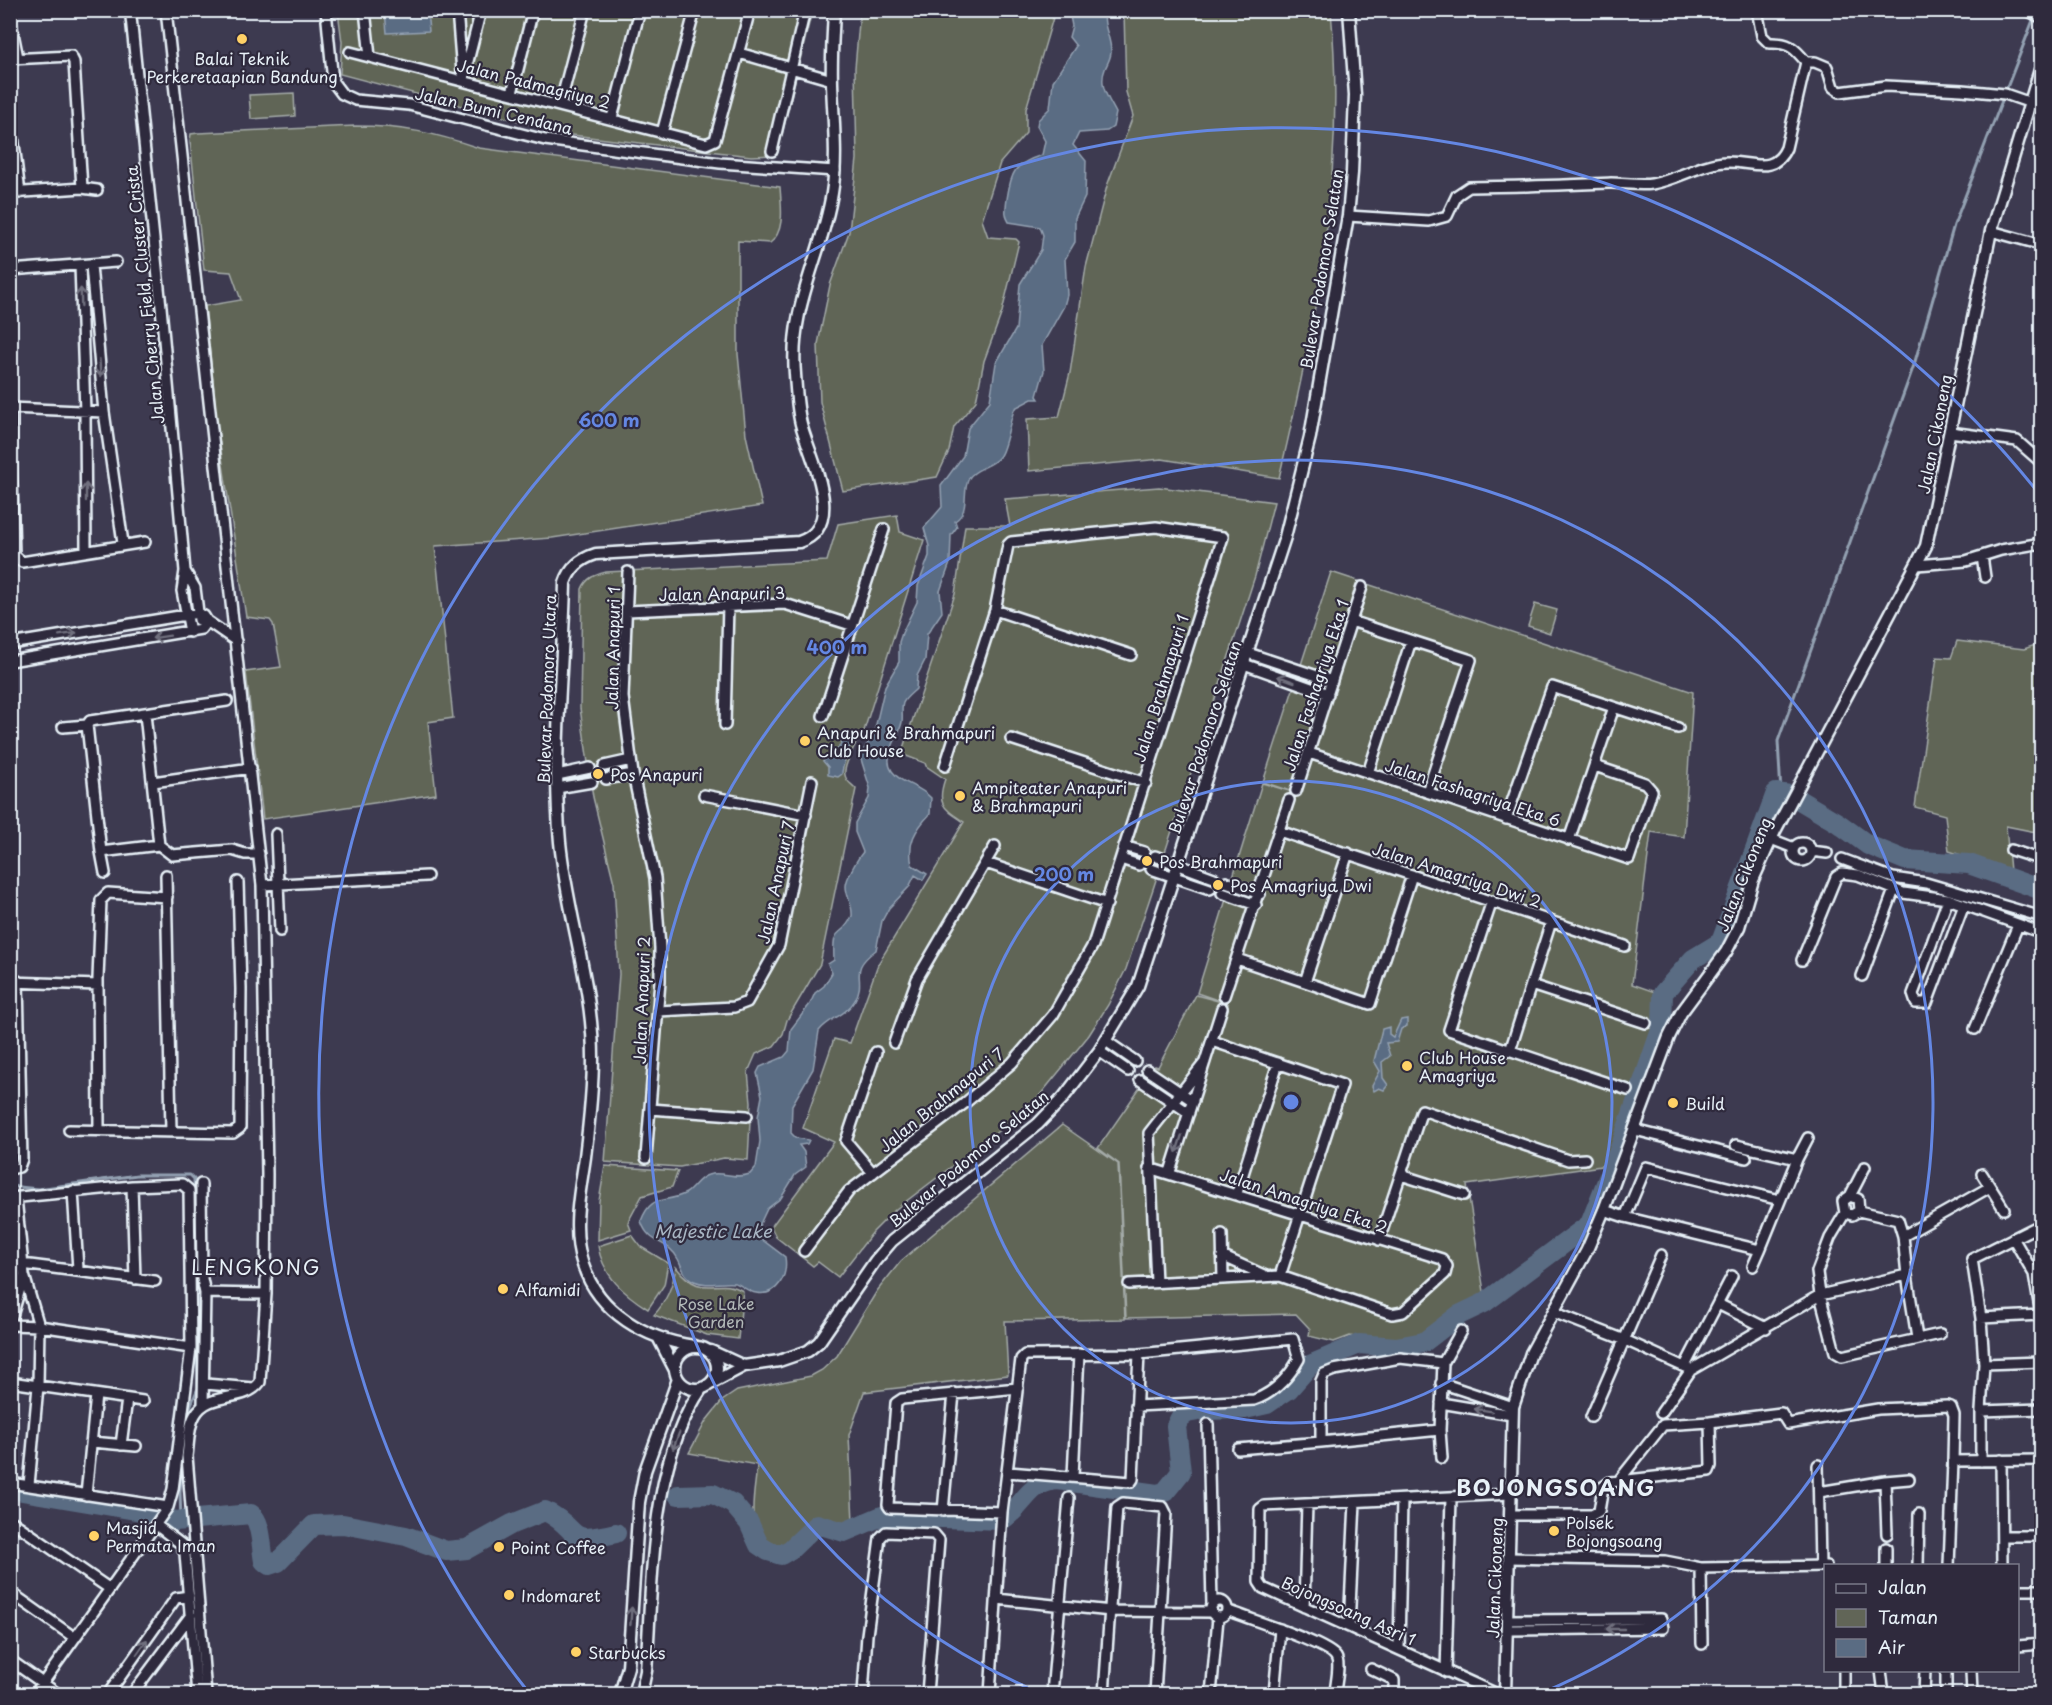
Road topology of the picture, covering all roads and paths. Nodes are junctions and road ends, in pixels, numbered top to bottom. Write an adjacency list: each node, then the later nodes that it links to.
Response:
1 (166, 10): 71 (street)
2 (326, 10): 33 (street, Jalan Bumi Cendana)
3 (365, 10): 19 (street)
4 (457, 10): 25 (street)
5 (481, 10): 25 (street)
6 (533, 10): 26 (street)
7 (585, 10): 28 (street)
8 (640, 10): 30 (street)
9 (695, 10): 31 (street)
10 (750, 10): 18 (street)
11 (805, 10): 23 (street)
12 (834, 10): 24 (street, Bulevar Podomoro Utara)
13 (1349, 10): 37 (street, Bulevar Podomoro Selatan)
14 (1757, 10): 21 (street)
15 (131, 16): 57 (street, Jalan Cherry Field, Cluster Crista)
16 (10, 18): 20 (street)
17 (350, 52): 19 (street, Jalan Padmagriya 2)
18 (739, 53): 23 (street); 31 (street, Jalan Padmagriya 2)
19 (370, 57): 25 (street, Jalan Padmagriya 2)
20 (14, 58): 34 (street)
21 (1806, 62): 27 (street); 37 (street)
22 (2042, 63): 27 (street, Jalan Cikoneng)
23 (791, 68): 24 (street); 32 (street)
24 (832, 80): 33 (street, Bulevar Podomoro Utara)
25 (462, 81): 26 (street, Jalan Padmagriya 2)
26 (512, 93): 28 (street, Jalan Padmagriya 2)
27 (2028, 102): 38 (street, Jalan Cikoneng)
28 (560, 105): 30 (street, Jalan Padmagriya 2)
29 (10, 111): 36 (street)
30 (612, 118): 31 (street, Jalan Padmagriya 2)
31 (662, 133)
32 (772, 151)
33 (835, 171): 97 (street, Bulevar Podomoro Utara)
34 (82, 188): 35 (street); 36 (street)
35 (97, 190)
36 (15, 193)
37 (1348, 216): 73 (street, Bulevar Podomoro Selatan)
38 (1991, 231): 39 (street); 48 (street, Jalan Cikoneng)
39 (2042, 245)
40 (116, 262): 41 (street)
41 (91, 264): 42 (street); 46 (street, one-way to 46)
42 (80, 265): 43 (street); 45 (street, one-way to 42)
43 (10, 270)
44 (10, 410): 45 (street); 47 (street)
45 (85, 412): 46 (street); 54 (street, one-way to 45)
46 (104, 412): 52 (street)
47 (11, 418): 54 (street)
48 (1950, 432): 49 (street); 56 (street, Jalan Cikoneng)
49 (2042, 463)
50 (884, 529): 68 (street)
51 (145, 542): 52 (street)
52 (123, 543): 54 (street)
53 (2042, 543): 55 (street)
54 (86, 550)
55 (1983, 556): 56 (street); 59 (street)
56 (1918, 562): 112 (street, Jalan Cikoneng)
57 (184, 571): 64 (street); 65 (street)
58 (628, 572): 62 (street, Jalan Anapuri 1)
59 (1985, 577)
60 (1362, 587): 66 (street, Jalan Fashagriya Eka 1)
61 (728, 605): 62 (street, Jalan Anapuri 3); 68 (street, Jalan Anapuri 3); 84 (street)
62 (627, 610): 89 (street, Jalan Anapuri 1)
63 (995, 610): 74 (street); 91 (street); 102 (street, Jalan Brahmapuri 1)
64 (198, 614): 65 (street); 67 (street)
65 (187, 616): 69 (street); 72 (street, one-way to 65)
66 (1351, 621): 70 (street); 77 (street, Jalan Fashagriya Eka 1)
67 (204, 625): 69 (street); 71 (street)
68 (851, 625): 82 (street)
69 (190, 632): 75 (street, one-way to 75)
70 (1411, 640): 95 (street); 105 (street)
71 (236, 641): 93 (street)
72 (10, 644)
73 (1248, 653): 76 (street, Bulevar Podomoro Selatan); 77 (street)
74 (1131, 655)
75 (10, 660)
76 (1244, 664): 78 (street, one-way to 76); 128 (street, Bulevar Podomoro Selatan)
77 (1332, 681): 78 (street, Jalan Fashagriya Eka 1)
78 (1328, 694): 88 (street, Jalan Fashagriya Eka 1)
79 (227, 701): 81 (street)
80 (1614, 707): 86 (street); 92 (street); 109 (street)
81 (145, 714): 83 (street); 100 (street)
82 (823, 716)
83 (87, 725): 85 (street); 118 (street)
84 (725, 725)
85 (63, 727)
86 (1678, 728)
87 (1011, 739): 102 (street)
88 (1309, 753): 95 (street, Jalan Fashagriya Eka 6); 104 (street, Jalan Fashagriya Eka 1)
89 (631, 760): 90 (street); 96 (street, Jalan Anapuri 1)
90 (604, 766)
91 (945, 766)
92 (1594, 766): 113 (street); 113 (street, Jalan Fashagriya Eka 6)
93 (251, 768): 100 (street); 122 (street)
94 (590, 768): 97 (street)
95 (1368, 773): 105 (street, Jalan Fashagriya Eka 6)
96 (633, 774): 98 (street); 166 (street, Jalan Anapuri 2)
97 (557, 775): 103 (street, Bulevar Podomoro Utara)
98 (606, 779)
99 (812, 781): 108 (street, Jalan Anapuri 7)
100 (153, 782): 114 (street)
101 (592, 782): 103 (street)
102 (1146, 783): 116 (street, Jalan Brahmapuri 1)
103 (557, 788): 255 (street, Bulevar Podomoro Utara)
104 (1296, 791)
105 (1427, 792): 109 (street, Jalan Fashagriya Eka 6)
106 (705, 795): 108 (street)
107 (1289, 801): 110 (street)
108 (806, 815): 166 (street, Jalan Anapuri 7)
109 (1506, 819): 113 (street, Jalan Fashagriya Eka 6)
110 (1280, 831): 120 (street, Jalan Amagriya Dwi 2); 145 (street)
111 (276, 834): 139 (street)
112 (1771, 839): 121 (street); 190 (street, Jalan Cikoneng)
113 (1569, 840)
114 (159, 845): 118 (street); 122 (street)
115 (995, 846): 127 (street)
116 (1124, 846): 119 (street); 124 (street, Jalan Brahmapuri 1)
117 (2012, 850): 126 (street)
118 (101, 852): 131 (street)
119 (1144, 852)
120 (1347, 853): 133 (street, Jalan Amagriya Dwi 2); 162 (street)
121 (1827, 853)
122 (259, 854): 140 (street)
123 (1155, 856): 128 (street)
124 (1120, 859): 129 (street); 149 (street, Jalan Brahmapuri 7)
125 (1842, 859): 143 (street)
126 (2042, 860)
127 (986, 863): 149 (street); 171 (street)
128 (1178, 864): 135 (street, Bulevar Podomoro Selatan); 136 (street)
129 (1139, 865)
130 (1151, 869): 135 (street)
131 (105, 873)
132 (166, 875): 146 (street)
133 (1412, 875): 147 (street, Jalan Amagriya Dwi 2); 162 (street)
134 (427, 876): 139 (street)
135 (1174, 877): 141 (street); 169 (street, Bulevar Podomoro Selatan)
136 (1214, 878)
137 (238, 882): 191 (street)
138 (1226, 882): 145 (street)
139 (278, 883): 140 (street); 154 (street)
140 (262, 885): 243 (street)
141 (1210, 889)
142 (1894, 890): 148 (street); 158 (street); 159 (street)
143 (1959, 892): 148 (street); 151 (street)
144 (1222, 893): 150 (street)
145 (1260, 894): 150 (street)
146 (167, 897): 161 (street); 191 (street)
147 (1491, 901): 152 (street, Jalan Amagriya Dwi 2); 172 (street)
148 (1956, 902): 148 (street); 153 (street)
149 (1107, 904): 202 (street, Jalan Brahmapuri 7)
150 (1256, 905): 157 (street)
151 (2042, 917)
152 (1551, 922): 156 (street, Jalan Amagriya Dwi 2); 163 (street)
153 (2018, 925): 155 (street); 168 (street)
154 (280, 931)
155 (2042, 933)
156 (1625, 946)
157 (1237, 960): 162 (street); 164 (street)
158 (1802, 960)
159 (1862, 976)
160 (14, 981): 161 (street); 200 (street)
161 (98, 982): 188 (street)
162 (1305, 982)
163 (1531, 985): 167 (street); 172 (street)
164 (1224, 996)
165 (1222, 1008): 170 (street)
166 (658, 1011): 185 (street, Jalan Anapuri 2)
167 (1646, 1023)
168 (1975, 1029)
169 (1106, 1041): 174 (street, Bulevar Podomoro Selatan); 175 (street)
170 (1212, 1041): 176 (street); 177 (street)
171 (894, 1043)
172 (1510, 1051): 181 (street)
173 (876, 1052): 202 (street)
174 (1099, 1052): 179 (street); 265 (street, Bulevar Podomoro Selatan)
175 (1135, 1061)
176 (1205, 1062): 182 (street); 183 (street)
177 (1278, 1063): 209 (street); 218 (street)
178 (1147, 1070): 182 (street)
179 (1128, 1071)
180 (1140, 1080): 184 (street)
181 (1628, 1090)
182 (1181, 1094): 183 (street); 184 (street)
183 (1193, 1101): 186 (street)
184 (1173, 1104): 186 (street); 199 (street)
185 (650, 1109): 187 (street); 194 (street, Jalan Anapuri 2)
186 (1189, 1113): 201 (street, one-way to 201)
187 (747, 1116)
188 (99, 1128): 189 (street); 191 (street)
189 (69, 1130)
190 (1635, 1130): 195 (street); 215 (street, Jalan Cikoneng)
191 (171, 1131)
192 (1808, 1138): 197 (street)
193 (1736, 1144): 197 (street)
194 (646, 1158)
195 (1746, 1158)
196 (1585, 1159): 204 (street)
197 (1797, 1160): 213 (street)
198 (1865, 1167): 211 (street)
199 (1149, 1168): 201 (street, Jalan Amagriya Eka 2); 240 (street)
200 (10, 1169)
201 (1170, 1172): 209 (street, Jalan Amagriya Eka 2)
202 (873, 1173): 226 (street, Jalan Brahmapuri 7)
203 (1982, 1174): 207 (street)
204 (1401, 1175): 210 (street); 224 (street)
205 (201, 1184): 242 (street)
206 (132, 1186): 208 (street); 237 (street); 258 (street)
207 (1990, 1187): 214 (street); 222 (street)
208 (73, 1191): 212 (street); 231 (street)
209 (1237, 1193): 218 (street, Jalan Amagriya Eka 2)
210 (1464, 1195)
211 (1850, 1196): 216 (street); 217 (street)
212 (13, 1198): 229 (street)
213 (1780, 1200): 219 (street); 225 (street)
214 (2004, 1209)
215 (1604, 1210): 219 (street); 246 (street, Jalan Cikoneng)
216 (1859, 1211): 217 (street); 222 (street)
217 (1845, 1212): 244 (street)
218 (1299, 1214): 224 (street, Jalan Amagriya Eka 2); 234 (street)
219 (1625, 1217): 225 (street)
220 (2042, 1224): 223 (street)
221 (1222, 1234): 228 (street)
222 (1903, 1236): 233 (street)
223 (2013, 1238): 247 (street); 248 (street)
224 (1379, 1240): 234 (street, Jalan Amagriya Eka 2)
225 (1760, 1250): 230 (street)
226 (804, 1251)
227 (1661, 1255): 256 (street)
228 (1222, 1256): 236 (street); 238 (street)
229 (22, 1264): 231 (street); 232 (street)
230 (1753, 1266)
231 (78, 1269): 237 (street)
232 (24, 1275): 249 (street); 250 (street)
233 (1907, 1275): 244 (street); 254 (street)
234 (1280, 1276): 236 (street)
235 (1732, 1276): 245 (street)
236 (1268, 1277): 238 (street)
237 (135, 1279): 239 (street)
238 (1223, 1279): 240 (street)
239 (155, 1281)
240 (1156, 1282): 241 (street)
241 (1129, 1284)
242 (205, 1293): 243 (street); 270 (street)
243 (266, 1294): 274 (street)
244 (1820, 1295): 251 (street); 254 (street)
245 (1718, 1304): 251 (street); 266 (street)
246 (1553, 1312): 256 (street); 283 (street, Jalan Cikoneng)
247 (2041, 1315): 248 (street)
248 (1981, 1318): 264 (street)
249 (10, 1324): 250 (street)
250 (39, 1326): 258 (street); 271 (street)
251 (1766, 1328): 266 (street)
252 (1461, 1331): 263 (street)
253 (1940, 1334): 254 (street)
254 (1917, 1338)
255 (658, 1339): 257 (street, Bulevar Podomoro Utara); 267 (street)
256 (1624, 1340): 266 (street); 287 (street)
257 (694, 1346): 259 (street); 267 (street)
258 (191, 1348): 321 (street)
259 (708, 1349): 265 (street); 272 (street)
260 (1079, 1354): 261 (street); 273 (street); 304 (street)
261 (1139, 1354): 281 (street); 281 (street)
262 (2042, 1362): 264 (street)
263 (1443, 1363): 269 (street); 293 (street)
264 (1984, 1364): 284 (street)
265 (744, 1366): 272 (street, Bulevar Podomoro Selatan)
266 (1688, 1368): 286 (street)
267 (676, 1375): 272 (street); 285 (street)
268 (10, 1382): 271 (street)
269 (1441, 1383): 279 (street); 283 (street)
270 (205, 1384): 274 (street); 280 (street)
271 (38, 1386): 276 (street); 309 (street)
272 (705, 1387): 288 (street)
273 (1018, 1388): 275 (street); 303 (street)
274 (255, 1389): 280 (street)
275 (954, 1393): 318 (street); 318 (street)
276 (96, 1395): 277 (street); 292 (street)
277 (127, 1399): 278 (street); 294 (street)
278 (143, 1401)
279 (1441, 1403): 283 (street, one-way to 279); 291 (street)
280 (203, 1405): 372 (street)
281 (1136, 1406): 304 (street)
282 (2042, 1409): 284 (street)
283 (1513, 1411): 311 (street, Jalan Cikoneng)
284 (1981, 1411): 301 (street)
285 (668, 1412): 288 (street); 327 (street)
286 (1661, 1413)
287 (1591, 1417)
288 (684, 1420): 328 (street, one-way to 328)
289 (1710, 1422): 300 (street); 305 (street); 305 (street)
290 (1208, 1424): 348 (street)
291 (1440, 1430): 293 (street); 297 (street)
292 (92, 1442): 294 (street); 312 (street)
293 (1321, 1442): 296 (street)
294 (121, 1444): 295 (street)
295 (136, 1446)
296 (1238, 1449)
297 (1442, 1458)
298 (2001, 1460): 299 (street); 301 (street); 325 (street)
299 (2042, 1460)
300 (1953, 1461): 301 (street); 333 (street)
301 (1981, 1461)
302 (1818, 1465): 310 (street)
303 (1008, 1472): 304 (street); 322 (street)
304 (1073, 1476)
305 (1620, 1479): 320 (street)
306 (1909, 1479): 307 (street)
307 (1885, 1481): 310 (street); 324 (street)
308 (10, 1483): 309 (street)
309 (29, 1485): 312 (street)
310 (1819, 1492): 335 (street)
311 (1511, 1494): 314 (street, Bojongsoang Asri 1); 320 (street, Jalan Cikoneng)
312 (86, 1495): 321 (street)
313 (1070, 1498): 343 (street)
314 (1451, 1498): 315 (street, Bojongsoang Asri 1); 360 (street)
315 (1402, 1500): 316 (street, Bojongsoang Asri 1); 357 (street)
316 (1355, 1502): 317 (street, Bojongsoang Asri 1); 351 (street)
317 (1307, 1504): 344 (street); 344 (street, Bojongsoang Asri 1)
318 (943, 1511): 322 (street)
319 (1919, 1514): 332 (street)
320 (1510, 1515): 330 (street, Jalan Cikoneng)
321 (162, 1516): 337 (street); 341 (street)
322 (1003, 1518): 342 (street)
323 (10, 1520): 337 (street)
324 (1887, 1534)
325 (2002, 1536): 326 (street); 334 (street)
326 (2042, 1536)
327 (636, 1544): 328 (street); 373 (street, one-way to 327)
328 (656, 1546): 374 (street)
329 (1886, 1548): 331 (street)
330 (1510, 1558): 336 (street); 350 (street, Jalan Cikoneng)
331 (1886, 1564)
332 (1918, 1564)
333 (1949, 1564)
334 (2002, 1564)
335 (1823, 1566): 336 (street)
336 (1701, 1568): 354 (street)
337 (110, 1589): 353 (street)
338 (2019, 1590): 339 (street)
339 (2042, 1590)
340 (10, 1592): 353 (street)
341 (189, 1596): 349 (street); 369 (street, one-way to 341)
342 (997, 1599): 343 (street); 377 (street)
343 (1060, 1607): 346 (street); 378 (street)
344 (1304, 1607): 351 (street, Bojongsoang Asri 1)
345 (1227, 1610): 348 (street); 348 (street); 352 (street)
346 (1111, 1611): 347 (street); 347 (street); 379 (street)
347 (1161, 1611): 348 (street); 380 (street)
348 (1214, 1612): 381 (street)
349 (191, 1615): 370 (street); 371 (street)
350 (1508, 1625): 350 (street, one-way to 350); 386 (street, Jalan Cikoneng)
351 (1349, 1627): 357 (street, Bojongsoang Asri 1)
352 (1280, 1629): 382 (street); 383 (street)
353 (75, 1638): 366 (street)
354 (1702, 1644)
355 (2042, 1644): 356 (street)
356 (2019, 1646)
357 (1399, 1649): 360 (street, Bojongsoang Asri 1)
358 (10, 1660): 366 (street)
359 (1371, 1669): 384 (street)
360 (1446, 1672): 385 (street, Bojongsoang Asri 1)
361 (1844, 1672): 387 (street)
362 (1881, 1672): 388 (street)
363 (1925, 1672): 389 (street)
364 (1946, 1672): 390 (street)
365 (1971, 1672): 391 (street)
366 (43, 1683): 367 (street); 368 (street)
367 (34, 1695)
368 (58, 1695)
369 (108, 1695)
370 (132, 1695)
371 (197, 1695)
372 (206, 1695)
373 (620, 1695)
374 (641, 1695)
375 (863, 1695): 376 (street)
376 (927, 1695)
377 (990, 1695)
378 (1052, 1695)
379 (1104, 1695)
380 (1155, 1695)
381 (1211, 1695)
382 (1274, 1695)
383 (1335, 1695)
384 (1394, 1695)
385 (1497, 1695)
386 (1505, 1695)
387 (1844, 1695)
388 (1884, 1695)
389 (1924, 1695)
390 (1946, 1695)
391 (1972, 1695)

